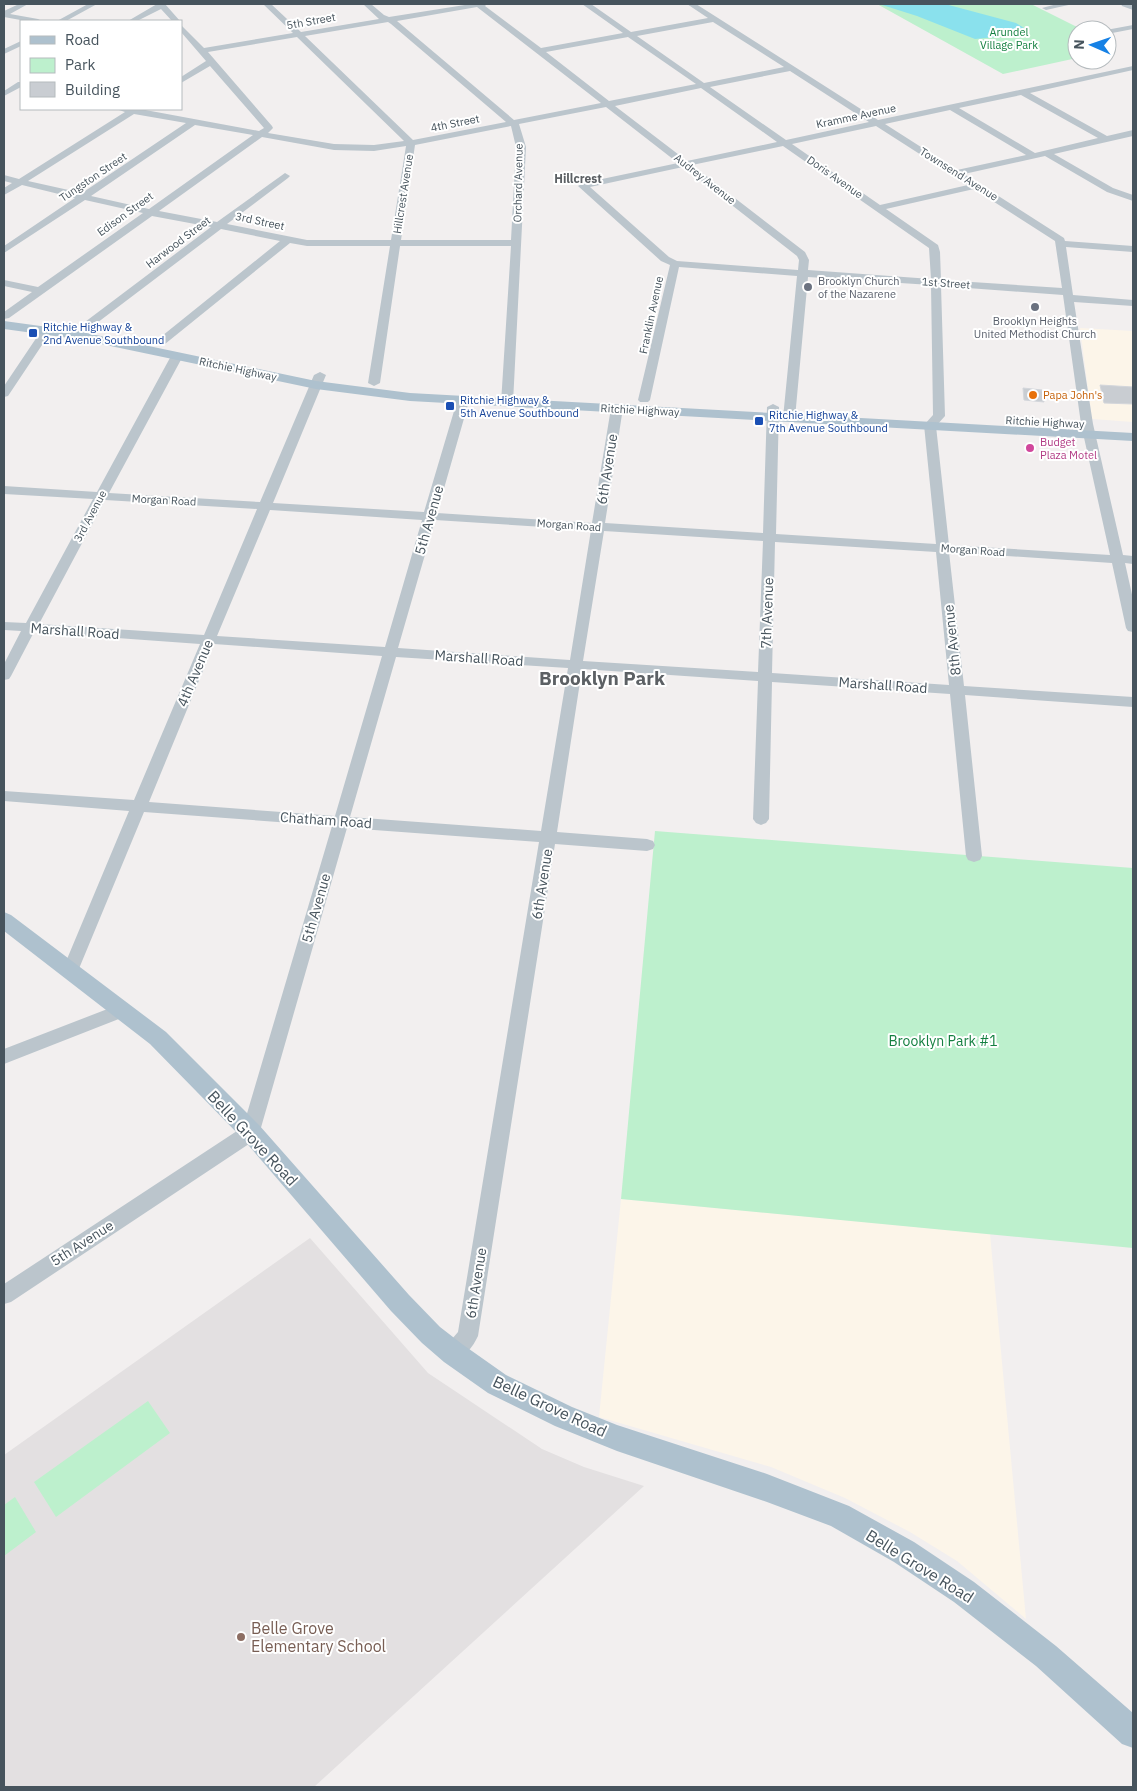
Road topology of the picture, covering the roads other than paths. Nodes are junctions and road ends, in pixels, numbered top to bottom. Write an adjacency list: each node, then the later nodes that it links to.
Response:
1 (24, 4): 14 (street)
2 (93, 4): 17 (street)
3 (161, 4): 18 (street); 19 (street)
4 (267, 4): 24 (street, Hillcrest Avenue)
5 (367, 4): 20 (street, Orchard Avenue)
6 (478, 4): 7 (street, 5th Street); 20 (street, 5th Street); 29 (street, Audrey Avenue)
7 (483, 4)
8 (586, 4): 25 (street, Doris Avenue)
9 (691, 4): 15 (street, Townsend Avenue)
10 (1069, 4): 12 (street)
11 (1125, 4): 13 (street)
12 (1046, 8)
13 (1133, 8)
14 (4, 15): 16 (street)
15 (715, 19): 25 (street); 32 (street, Townsend Avenue)
16 (32, 20)
17 (63, 20)
18 (134, 20)
19 (175, 20)
20 (388, 20): 24 (street, 5th Street); 44 (street, Orchard Avenue)
21 (1133, 27): 23 (street)
22 (182, 28): 28 (street)
23 (1117, 30)
24 (300, 35): 28 (street, 5th Street); 51 (street, Hillcrest Avenue)
25 (630, 35): 29 (street); 35 (street, Doris Avenue)
26 (20, 44): 30 (street)
27 (182, 46): 28 (street, 5th Street)
28 (202, 50): 31 (street)
29 (540, 51): 40 (street, Audrey Avenue)
30 (4, 52)
31 (212, 62): 34 (street); 47 (street)
32 (792, 68): 35 (street, 4th Street); 45 (street, Townsend Avenue)
33 (1133, 68): 38 (street, Kramme Avenue)
34 (182, 79)
35 (703, 85): 40 (street, 4th Street); 52 (street, Doris Avenue)
36 (4, 87): 37 (street)
37 (19, 87): 39 (street)
38 (1022, 92): 41 (street, Kramme Avenue); 49 (street)
39 (4, 94)
40 (608, 104): 44 (street, 4th Street); 55 (street, Audrey Avenue)
41 (952, 107): 45 (street, Kramme Avenue); 54 (street)
42 (134, 110): 43 (street, 4th Street); 59 (street)
43 (194, 122): 47 (street, 4th Street); 63 (street, Tungston Street)
44 (512, 123): 51 (street, 4th Street); 70 (street, Orchard Avenue)
45 (878, 123): 52 (street, Kramme Avenue); 56 (street, Townsend Avenue)
46 (1133, 133): 48 (street)
47 (260, 135): 51 (street, 4th Street); 66 (street, Edison Street)
48 (1123, 135): 49 (street); 50 (street)
49 (1106, 139): 53 (street)
50 (1133, 140)
51 (411, 143): 69 (street, Hillcrest Avenue)
52 (786, 143): 55 (street, Kramme Avenue); 65 (street, Doris Avenue)
53 (1046, 153): 54 (street); 64 (street)
54 (1034, 156): 56 (street)
55 (686, 164): 60 (street, Kramme Avenue); 75 (street, Audrey Avenue)
56 (958, 174): 61 (street, Townsend Avenue)
57 (285, 176): 67 (street, Harwood Street)
58 (4, 178): 59 (street, 3rd Street)
59 (21, 181): 62 (street); 63 (street, 3rd Street)
60 (583, 186): 74 (street, Franklin Avenue)
61 (977, 186): 65 (street); 71 (street, Townsend Avenue)
62 (4, 192)
63 (85, 196): 66 (street, 3rd Street); 73 (street, Tungston Street)
64 (1133, 198)
65 (879, 208): 77 (street, Doris Avenue)
66 (150, 212): 67 (street, 3rd Street); 78 (street, Edison Street)
67 (220, 225): 68 (street, 3rd Street); 82 (street, Harwood Street)
68 (288, 240): 69 (street, 3rd Street); 84 (street)
69 (396, 243): 70 (street, 3rd Street); 87 (street, Hillcrest Avenue)
70 (516, 243): 90 (street, Orchard Avenue)
71 (1061, 244): 72 (street); 79 (street)
72 (1133, 249)
73 (4, 250)
74 (675, 264): 75 (street, 1st Street); 91 (street, Franklin Avenue)
75 (802, 273): 77 (street, 1st Street); 95 (street, Audrey Avenue)
76 (4, 283): 78 (street)
77 (936, 283): 79 (street, 1st Street); 96 (street, Doris Avenue)
78 (40, 291): 81 (street, Edison Street)
79 (1068, 295): 80 (street, 1st Street); 98 (street)
80 (1133, 303)
81 (4, 319): 82 (main road, Ritchie Highway); 83 (main road, Ritchie Highway)
82 (85, 327): 84 (main road, Ritchie Highway)
83 (47, 330): 85 (main road, Ritchie Highway); 89 (street)
84 (161, 342): 86 (main road, Ritchie Highway)
85 (177, 356): 86 (main road, Ritchie Highway); 88 (street, 3rd Avenue)
86 (318, 380): 87 (main road, Ritchie Highway); 92 (main road, Ritchie Highway); 102 (street, 4th Avenue)
87 (374, 383): 90 (main road, Ritchie Highway)
88 (159, 390): 101 (street, 3rd Avenue)
89 (4, 394)
90 (508, 398): 91 (main road, Ritchie Highway); 92 (main road, Ritchie Highway); 93 (main road, Ritchie Highway)
91 (644, 400): 94 (main road, Ritchie Highway)
92 (463, 401): 103 (street, 5th Avenue)
93 (617, 408): 94 (main road, Ritchie Highway); 104 (street, 6th Avenue)
94 (773, 412): 95 (main road, Ritchie Highway); 105 (street, 7th Avenue)
95 (790, 413): 96 (main road, Ritchie Highway)
96 (934, 420): 98 (main road, Ritchie Highway); 106 (street, 8th Avenue)
97 (1133, 426): 98 (main road, Ritchie Highway)
98 (1088, 429): 99 (main road, Ritchie Highway); 107 (street)
99 (1133, 436)
100 (4, 490): 101 (street, Morgan Road)
101 (101, 496): 102 (street, Morgan Road); 110 (street, 3rd Avenue)
102 (265, 506): 103 (street, Morgan Road); 112 (street, 4th Avenue)
103 (430, 516): 104 (street, Morgan Road); 113 (street, 5th Avenue)
104 (598, 527): 105 (street, Morgan Road); 114 (street, 6th Avenue)
105 (769, 537): 106 (street, Morgan Road); 116 (street, 7th Avenue)
106 (943, 548): 107 (street, Morgan Road); 117 (street, 8th Avenue)
107 (1118, 559): 108 (street, Morgan Road); 111 (street)
108 (1133, 560)
109 (4, 626): 110 (street, Marshall Road)
110 (30, 628): 112 (street, Marshall Road); 115 (street, 3rd Avenue)
111 (1133, 628)
112 (209, 640): 113 (street, Marshall Road); 120 (street, 4th Avenue)
113 (390, 652): 114 (street, Marshall Road); 122 (street, 5th Avenue)
114 (576, 665): 116 (street, Marshall Road); 123 (street, 6th Avenue)
115 (4, 676)
116 (765, 677): 117 (street, Marshall Road); 121 (street, 7th Avenue)
117 (957, 690): 118 (street, Marshall Road); 125 (street, 8th Avenue)
118 (1133, 702)
119 (4, 796): 120 (street, Chatham Road)
120 (139, 806): 122 (street, Chatham Road); 127 (street, 4th Avenue)
121 (761, 819)
122 (341, 821): 123 (street, Chatham Road); 130 (street, 5th Avenue)
123 (549, 837): 124 (street, Chatham Road); 132 (street, 6th Avenue)
124 (648, 845)
125 (974, 856)
126 (4, 920): 127 (main road, Belle Grove Road)
127 (70, 971): 128 (main road, Belle Grove Road)
128 (123, 1010): 129 (street); 130 (main road, Belle Grove Road)
129 (4, 1057)
130 (251, 1132): 131 (street, 5th Avenue); 132 (main road, Belle Grove Road)
131 (4, 1295)
132 (453, 1353): 133 (main road, Belle Grove Road)
133 (1133, 1733)

